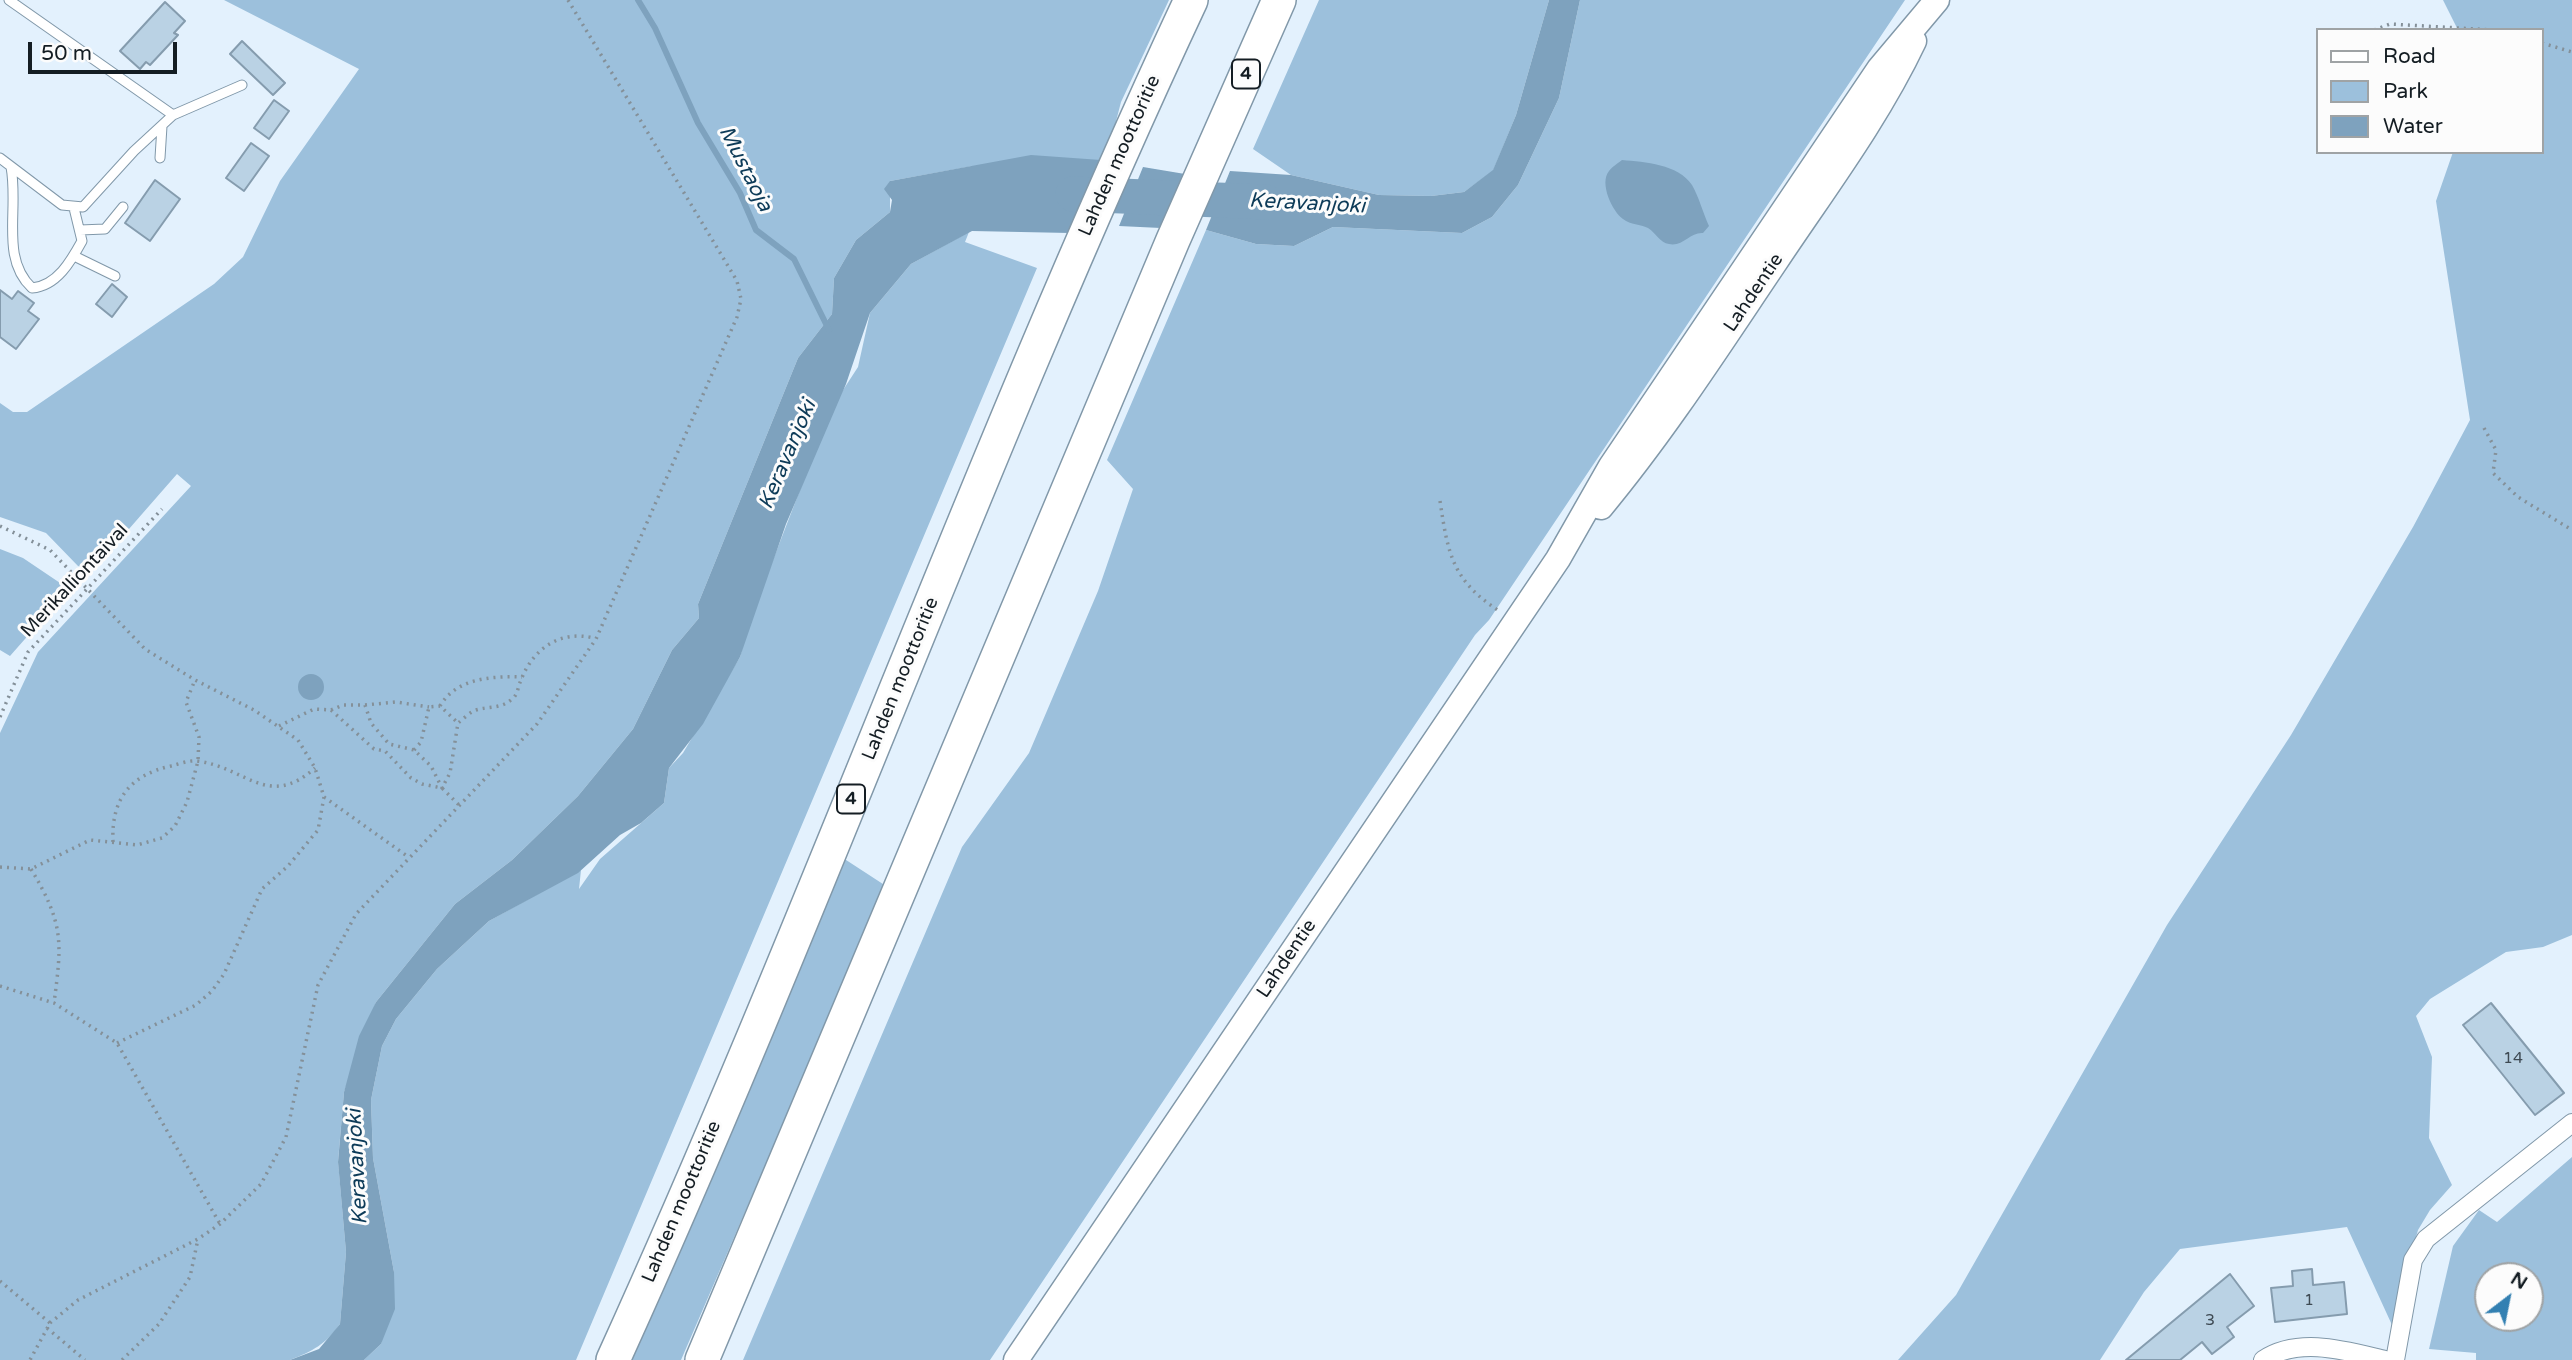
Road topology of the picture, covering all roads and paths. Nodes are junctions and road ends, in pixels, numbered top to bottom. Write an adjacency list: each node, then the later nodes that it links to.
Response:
1 (9, 0): 11 (lane)
2 (568, 0): 28 (path)
3 (1191, 0): 62 (highway, Lahden moottoritie / 4)
4 (1279, 0): 63 (highway, 4)
5 (1932, 7): 27 (main road, Lahdentie)
6 (2380, 28): 7 (path)
7 (2459, 28)
8 (2544, 44): 9 (path)
9 (2572, 51)
10 (242, 85): 11 (lane)
11 (173, 116): 12 (lane)
12 (162, 126): 14 (lane); 17 (lane)
13 (0, 158): 15 (lane)
14 (160, 158)
15 (11, 167): 17 (lane); 19 (lane)
16 (123, 206): 18 (lane)
17 (74, 208): 18 (lane)
18 (80, 230): 19 (lane)
19 (74, 256): 20 (lane)
20 (115, 276)
21 (2484, 428): 25 (path)
22 (1440, 502): 27 (path)
23 (162, 509): 26 (path, Merikalliontaival)
24 (0, 526): 26 (path)
25 (2572, 530)
26 (87, 585): 30 (path); 35 (path, Merikalliontaival)
27 (1515, 623): 64 (main road, Lahdentie)
28 (596, 639): 29 (path); 45 (path)
29 (522, 677): 32 (path); 36 (path)
30 (195, 680): 37 (path); 41 (path)
31 (365, 705): 33 (path); 34 (path); 38 (path)
32 (440, 706): 33 (path); 36 (path)
33 (429, 707): 39 (path)
34 (331, 710): 37 (path); 40 (path)
35 (0, 717)
36 (458, 723): 43 (path)
37 (279, 726): 42 (path)
38 (394, 746): 39 (path); 40 (path)
39 (414, 750): 43 (path)
40 (394, 759): 43 (path)
41 (198, 761): 42 (path); 46 (path); 46 (path)
42 (315, 768): 44 (path)
43 (442, 788): 45 (path)
44 (324, 797): 47 (path); 52 (path)
45 (459, 805): 47 (path)
46 (113, 842): 49 (path)
47 (408, 856): 54 (path)
48 (0, 867): 49 (path)
49 (31, 869): 51 (path)
50 (0, 986): 51 (path)
51 (54, 1003): 52 (path)
52 (117, 1043): 54 (path)
53 (2572, 1123): 67 (street)
54 (220, 1224): 55 (path)
55 (198, 1239): 57 (path); 61 (path)
56 (0, 1281): 57 (path)
57 (51, 1323): 58 (path)
58 (47, 1328): 59 (path); 60 (path)
59 (30, 1360)
60 (85, 1360)
61 (122, 1360)
62 (613, 1360)
63 (702, 1360)
64 (1016, 1360)
65 (2263, 1360): 66 (street)
66 (2385, 1360)
67 (2395, 1360)

